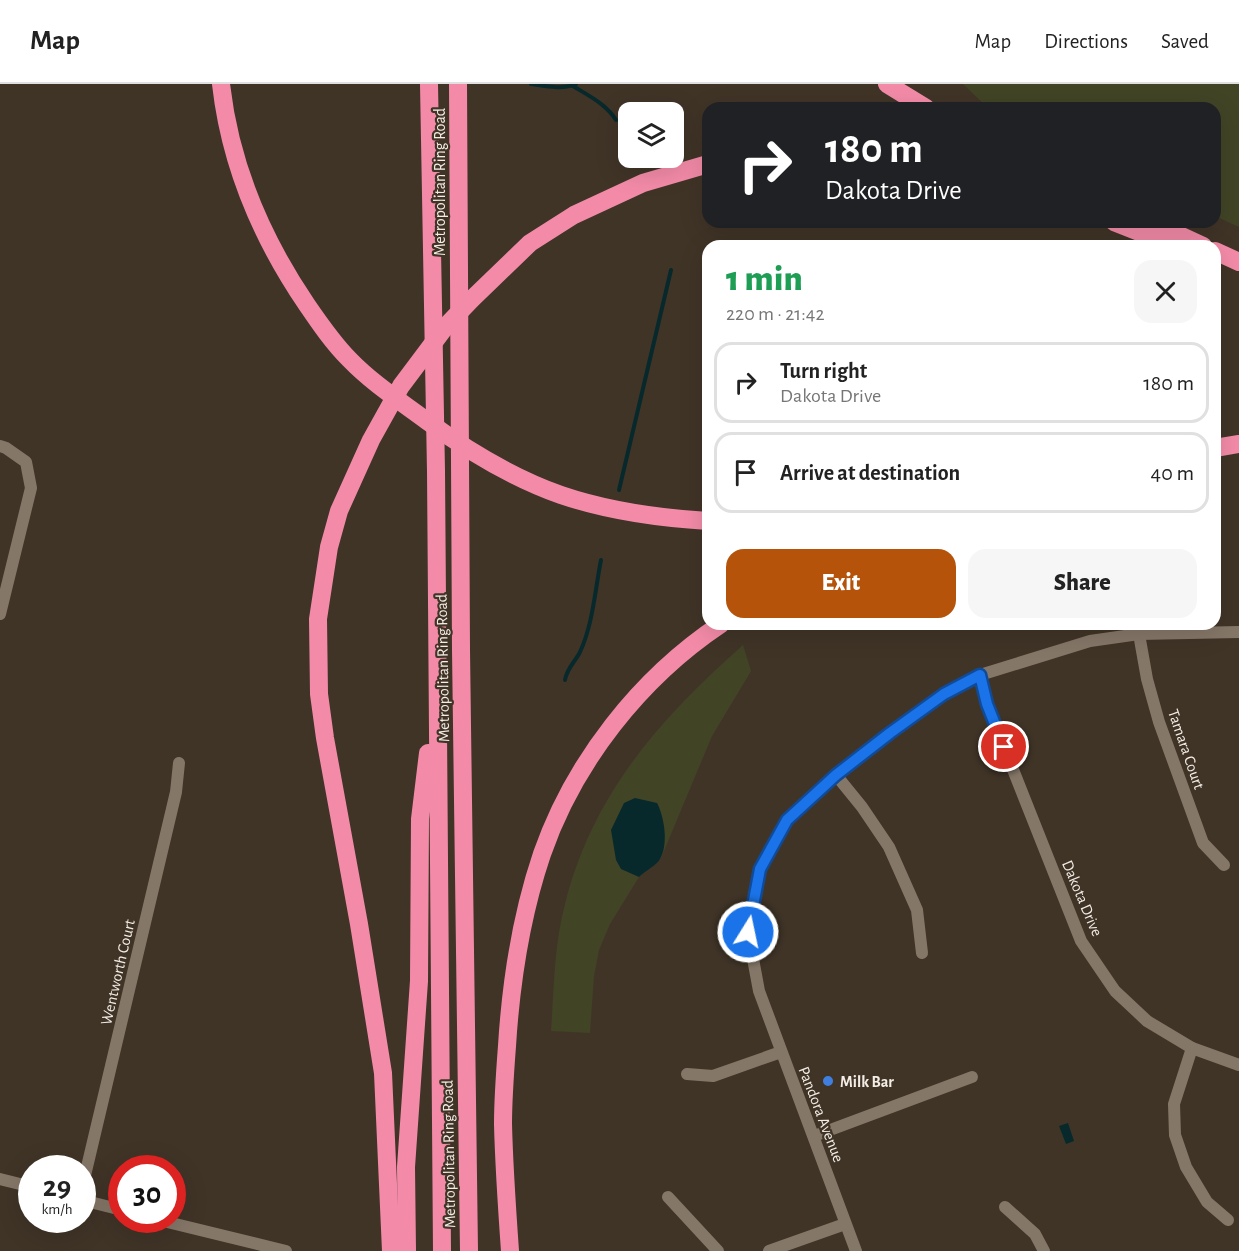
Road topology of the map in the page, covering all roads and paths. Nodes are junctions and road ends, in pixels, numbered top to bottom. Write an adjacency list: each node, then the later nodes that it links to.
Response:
1 (221, 84): 18 (highway)
2 (429, 84): 24 (highway, Metropolitan Ring Road)
3 (458, 84): 47 (highway, Metropolitan Ring Road)
4 (887, 84): 5 (highway)
5 (916, 102)
6 (702, 166): 44 (highway)
7 (1129, 228): 9 (highway)
8 (1164, 228): 10 (highway)
9 (1160, 240)
10 (1190, 240)
11 (1221, 254): 12 (highway)
12 (1239, 262)
13 (1221, 264): 14 (highway)
14 (1239, 271)
15 (1239, 444): 17 (highway)
16 (0, 446): 19 (street)
17 (1221, 447)
18 (702, 520)
19 (0, 614)
20 (712, 630): 48 (highway)
21 (1239, 632): 22 (street, Pandora Avenue)
22 (1139, 634): 23 (street, Pandora Avenue); 27 (street, Tamara Court)
23 (980, 675): 26 (street, Pandora Avenue); 29 (street, Dakota Drive)
24 (437, 680): 45 (highway); 46 (highway, Metropolitan Ring Road)
25 (179, 763): 35 (street, Wentworth Court)
26 (836, 775): 28 (street); 30 (street, Pandora Avenue)
27 (1224, 865)
28 (922, 953)
29 (1192, 1048): 31 (street, Dakota Drive); 40 (street)
30 (781, 1052): 32 (street); 34 (street, Pandora Avenue)
31 (1239, 1065)
32 (687, 1074)
33 (972, 1077): 34 (street)
34 (814, 1136): 41 (street, Pandora Avenue)
35 (90, 1155)
36 (0, 1179): 37 (street)
37 (18, 1184)
38 (668, 1197): 49 (street)
39 (1005, 1208): 52 (street)
40 (1228, 1220)
41 (845, 1224): 50 (street); 51 (street, Pandora Avenue)
42 (186, 1227): 43 (street)
43 (286, 1251)
44 (391, 1251)
45 (407, 1251)
46 (442, 1251)
47 (469, 1251)
48 (510, 1251)
49 (718, 1251)
50 (769, 1251)
51 (856, 1251)
52 (1044, 1251)

